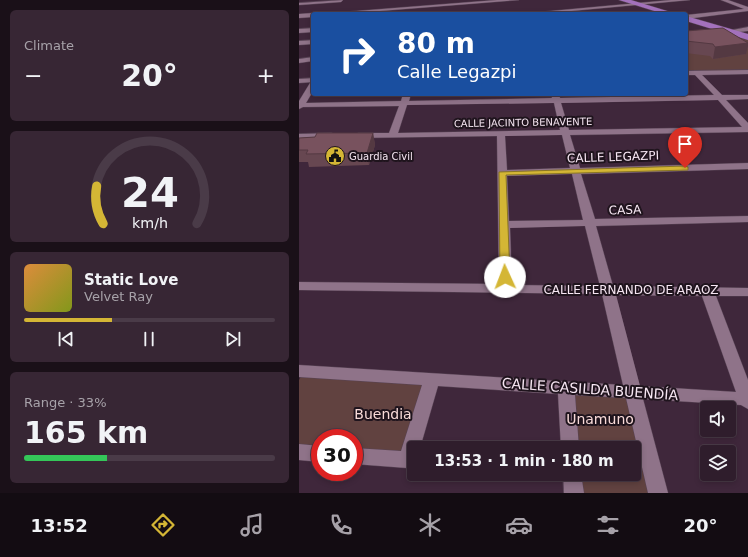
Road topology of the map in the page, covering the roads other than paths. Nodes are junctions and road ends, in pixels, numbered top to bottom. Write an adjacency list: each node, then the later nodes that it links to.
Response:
1 (341, 0): 7 (street); 11 (street)
2 (517, 0): 9 (street)
3 (623, 0): 8 (main road)
4 (688, 0): 6 (street)
5 (723, 0): 10 (street)
6 (670, 1): 8 (street)
7 (299, 4)
8 (641, 5): 14 (street); 15 (main road)
9 (397, 6): 12 (street); 13 (street)
10 (748, 9): 18 (street)
11 (346, 12)
12 (353, 12)
13 (401, 12)
14 (548, 12)
15 (666, 12)
16 (311, 15): 17 (street)
17 (299, 16)
18 (688, 18)
19 (688, 19): 23 (main road)
20 (748, 28): 23 (street)
21 (311, 30): 22 (street)
22 (299, 31)
23 (727, 33): 24 (main road)
24 (748, 37)
25 (311, 42): 26 (street)
26 (299, 43)
27 (311, 59): 28 (street)
28 (299, 60)
29 (748, 72): 31 (street)
30 (688, 73): 31 (street)
31 (697, 73): 40 (street)
32 (311, 80): 33 (street)
33 (299, 81)
34 (311, 89): 42 (street)
35 (406, 96): 41 (street)
36 (632, 96): 37 (street); 38 (street)
37 (675, 96): 40 (street)
38 (556, 97): 41 (street); 44 (street)
39 (748, 97): 40 (street)
40 (719, 98): 43 (street)
41 (404, 103): 42 (street); 46 (street)
42 (299, 106)
43 (748, 128): 44 (street, CALLE JACINTO BENAVENTE)
44 (564, 132): 45 (street, CALLE JACINTO BENAVENTE); 49 (street)
45 (501, 133): 46 (street, CALLE JACINTO BENAVENTE); 50 (street)
46 (393, 135): 47 (street, CALLE JACINTO BENAVENTE)
47 (299, 137)
48 (748, 166): 49 (street, CALLE LEGAZPI)
49 (575, 172): 50 (street, CALLE LEGAZPI); 52 (street)
50 (502, 173): 53 (street)
51 (748, 219): 52 (street, CASA)
52 (590, 224): 53 (street, CASA); 56 (street)
53 (504, 225): 55 (street)
54 (299, 286): 55 (street, CALLE FERNANDO DE ARAOZ)
55 (506, 290): 56 (street, CALLE FERNANDO DE ARAOZ)
56 (608, 290): 57 (street, CALLE FERNANDO DE ARAOZ); 62 (street)
57 (707, 291): 58 (street, CALLE FERNANDO DE ARAOZ); 63 (street)
58 (748, 292)
59 (301, 374): 60 (street, CALLE CASILDA BUENDÍA)
60 (432, 380): 61 (street, CALLE CASILDA BUENDÍA); 67 (street)
61 (565, 388): 62 (street, CALLE CASILDA BUENDÍA); 64 (street)
62 (632, 392): 63 (street, CALLE CASILDA BUENDÍA); 70 (street)
63 (748, 400)
64 (569, 441)
65 (299, 452): 66 (street)
66 (311, 453)
67 (363, 457)
68 (573, 481): 69 (street)
69 (574, 493)
70 (658, 493)

